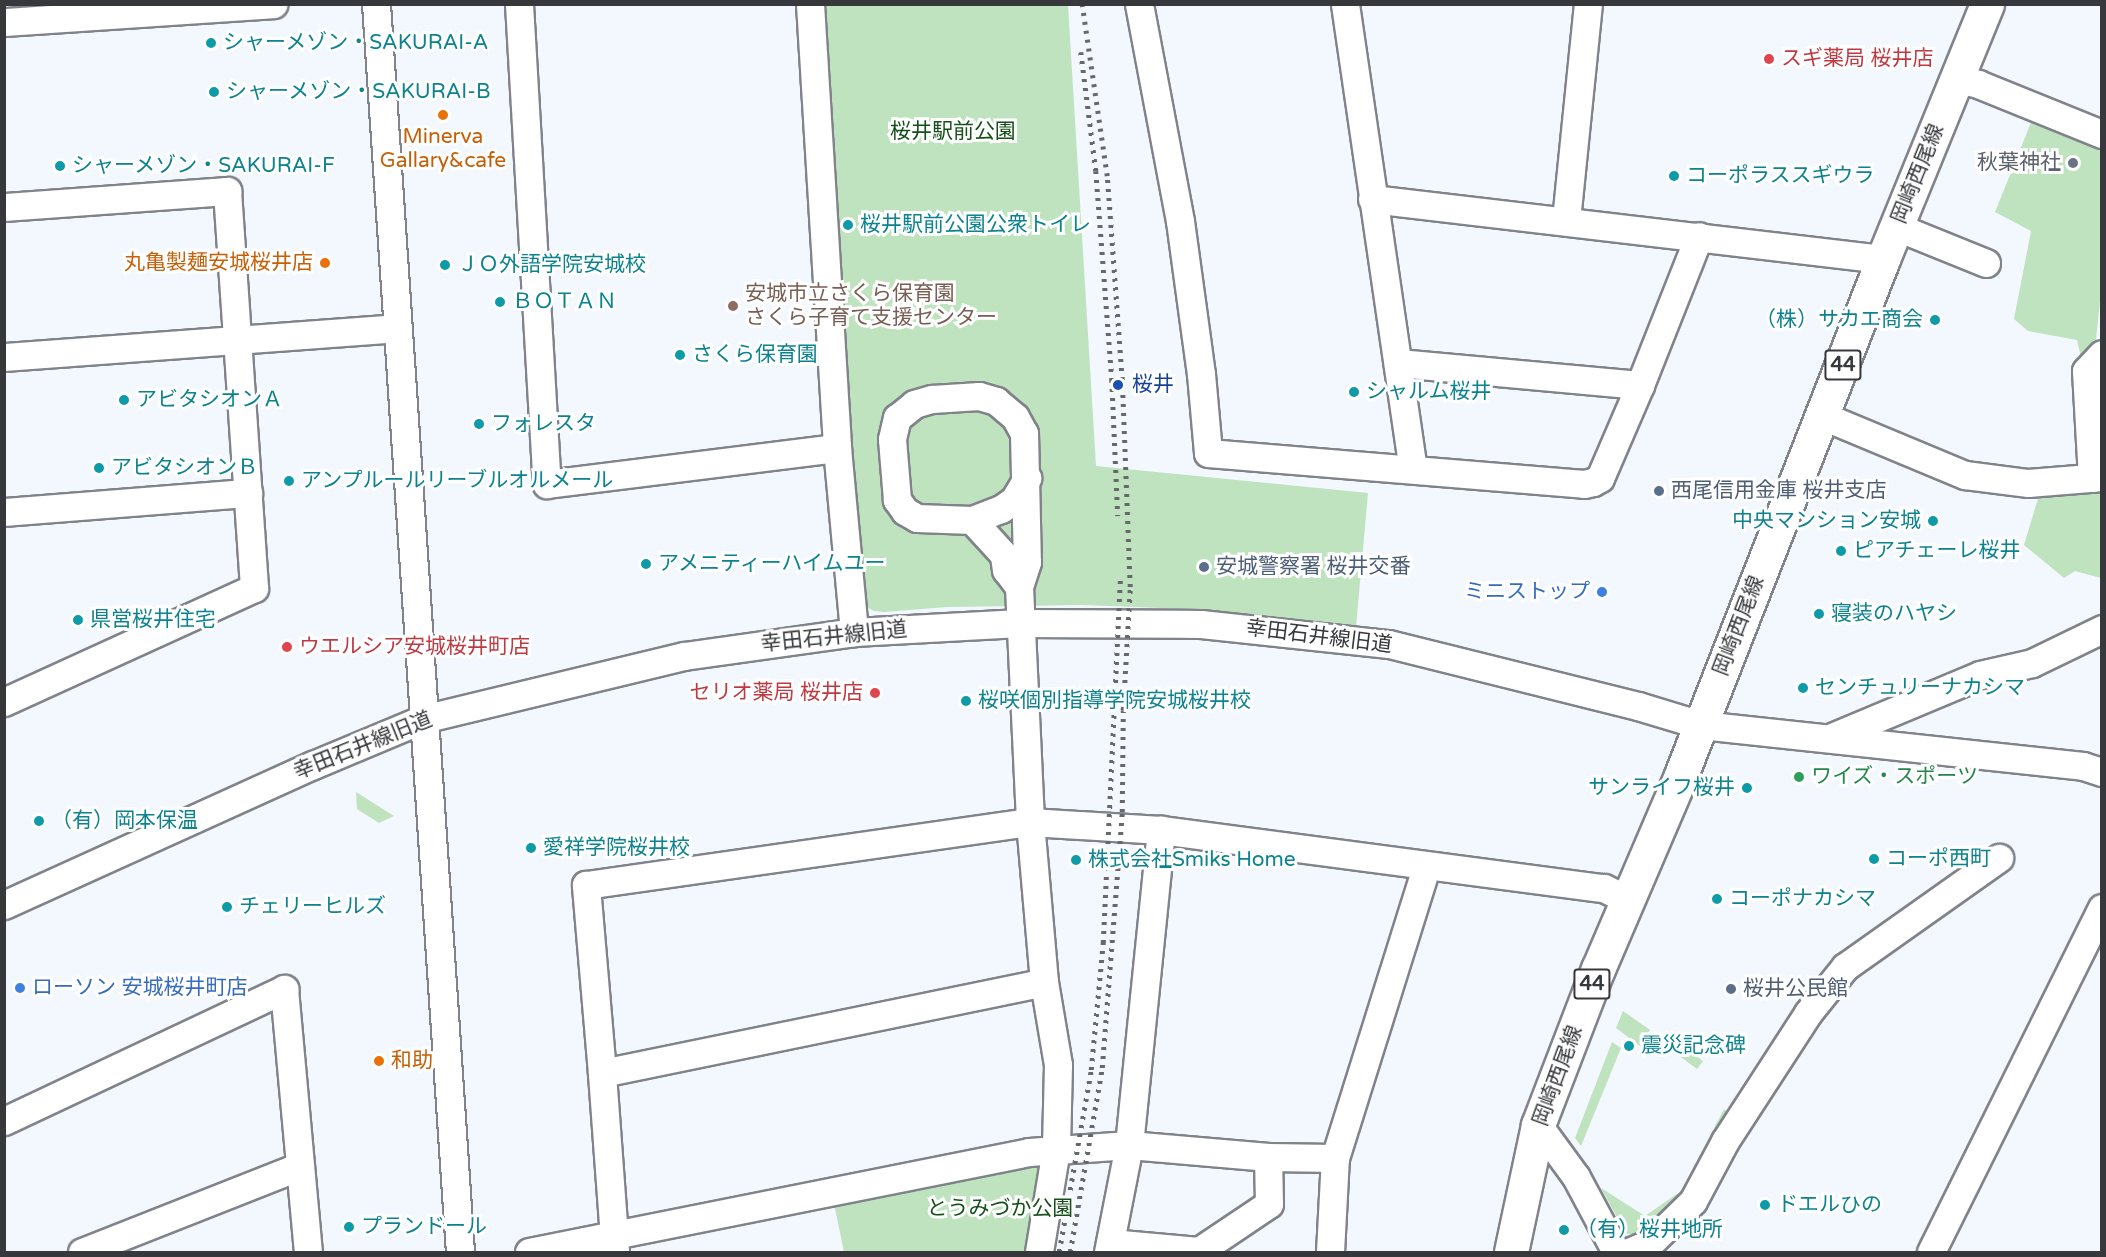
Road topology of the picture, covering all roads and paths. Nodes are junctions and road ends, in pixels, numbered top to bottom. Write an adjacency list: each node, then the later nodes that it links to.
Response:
1 (273, 4): 9 (street)
2 (376, 4): 20 (street)
3 (519, 4): 27 (street)
4 (810, 4): 27 (street)
5 (1139, 4): 28 (street)
6 (1345, 4): 13 (street)
7 (1588, 4): 15 (street)
8 (1987, 4): 11 (main road, 岡崎西尾線 / 44)
9 (213, 7): 10 (street)
10 (4, 22)
11 (1957, 79): 12 (street); 16 (main road, 岡崎西尾線 / 44)
12 (2102, 134)
13 (1372, 199): 15 (street); 24 (street)
14 (4, 207): 21 (street)
15 (1566, 220): 17 (street)
16 (1897, 227): 18 (main road, 岡崎西尾線 / 44); 19 (street)
17 (1699, 236): 18 (street); 25 (street)
18 (1883, 259): 26 (main road, 岡崎西尾線 / 44)
19 (1986, 263)
20 (396, 328): 21 (street); 39 (street)
21 (238, 338): 23 (street); 31 (street)
22 (2102, 354): 30 (street)
23 (4, 357)
24 (1398, 363): 25 (street); 28 (street)
25 (1640, 385): 28 (street)
26 (1823, 416): 30 (street); 40 (main road, 岡崎西尾線 / 44)
27 (837, 448): 37 (street)
28 (1413, 468)
29 (1027, 478): 33 (street); 33 (street); 34 (street)
30 (2097, 478)
31 (248, 493): 32 (street); 38 (street)
32 (4, 512)
33 (972, 520): 34 (street)
34 (1019, 587): 35 (street)
35 (1020, 623): 37 (street, 幸田石井線旧道); 40 (street, 幸田石井線旧道); 43 (street)
36 (2102, 629): 41 (street)
37 (854, 632): 39 (street, 幸田石井線旧道)
38 (4, 702)
39 (423, 719): 48 (street, 幸田石井線旧道); 63 (street)
40 (1701, 725): 41 (street, 幸田石井線旧道); 47 (main road, 岡崎西尾線 / 44)
41 (1828, 739): 42 (street, 幸田石井線旧道)
42 (2102, 772)
43 (1030, 822): 44 (street); 50 (street); 51 (street)
44 (1161, 830): 46 (street); 54 (street)
45 (1999, 858): 69 (street)
46 (1426, 867): 47 (street); 57 (street)
47 (1628, 900): 53 (main road, 岡崎西尾線 / 44)
48 (4, 905)
49 (2102, 908): 70 (street)
50 (1044, 981): 51 (street); 55 (street)
51 (602, 1073): 59 (street)
52 (4, 1121): 58 (street)
53 (1538, 1125): 67 (main road, 岡崎西尾線 / 44); 68 (street)
54 (1129, 1145): 55 (street); 56 (street); 60 (street)
55 (1056, 1149): 59 (street); 65 (street)
56 (1268, 1157): 57 (street); 60 (street)
57 (1335, 1158): 66 (street)
58 (300, 1166): 61 (street); 62 (street)
59 (614, 1244): 64 (street)
60 (1109, 1248)
61 (82, 1252)
62 (308, 1252)
63 (460, 1252)
64 (530, 1252)
65 (1039, 1252)
66 (1330, 1252)
67 (1511, 1252)
68 (1616, 1252)
69 (1629, 1252)
70 (1931, 1252)

